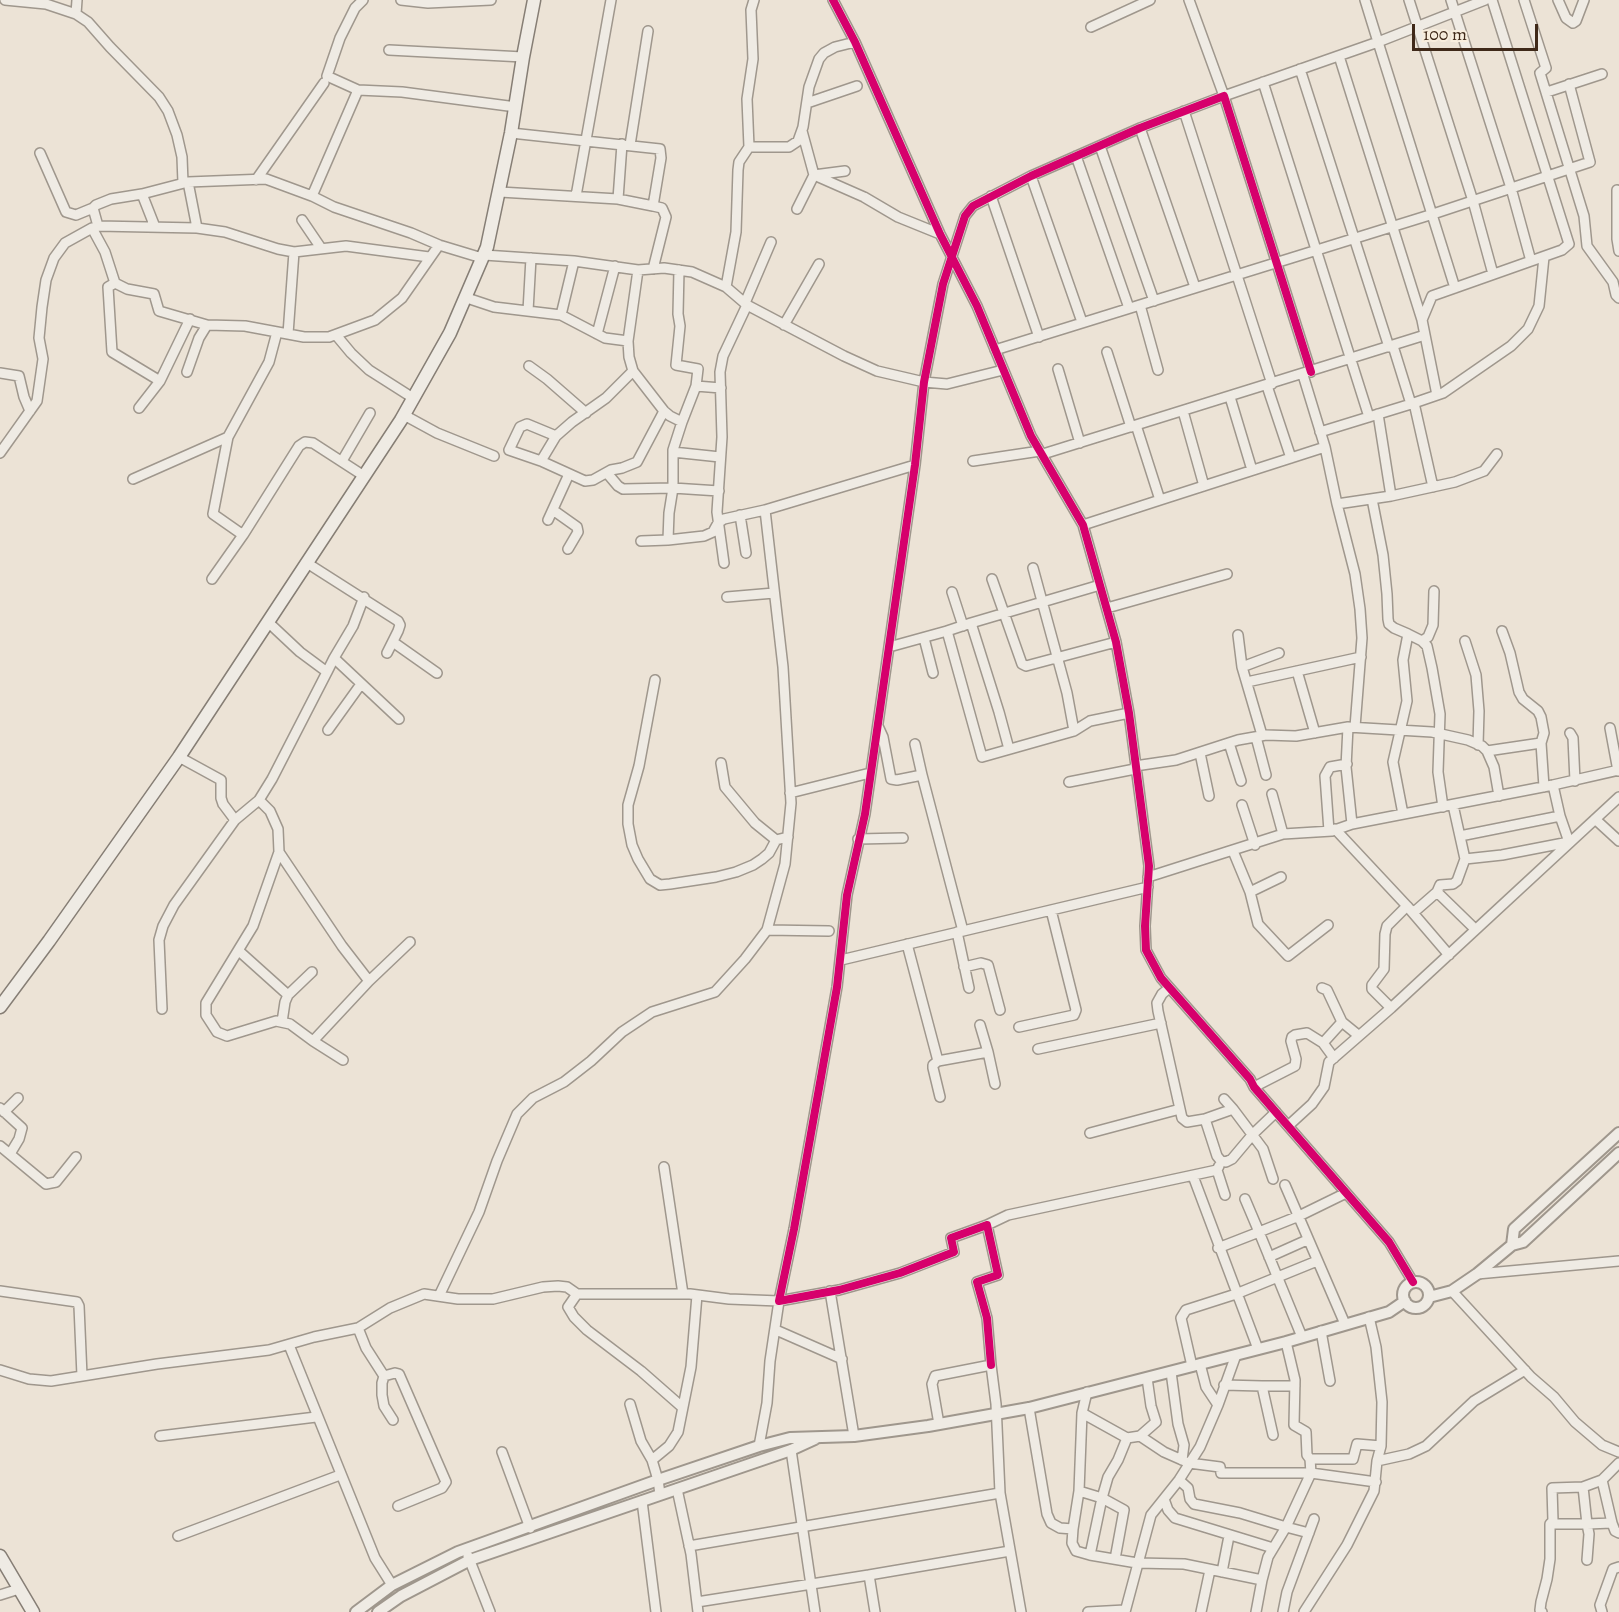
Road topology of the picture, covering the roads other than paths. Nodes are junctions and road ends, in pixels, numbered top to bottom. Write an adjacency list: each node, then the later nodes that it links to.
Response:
1 (5, 0): 23 (street)
2 (77, 0): 23 (street)
3 (363, 0): 38 (street)
4 (401, 0): 5 (street)
5 (408, 0): 21 (street)
6 (491, 0): 21 (street)
7 (534, 0): 31 (main road)
8 (611, 0): 47 (street)
9 (754, 0): 50 (street)
10 (833, 0): 27 (street)
11 (1150, 0): 25 (street)
12 (1189, 0): 40 (street)
13 (1365, 0): 28 (street)
14 (1409, 0): 24 (street)
15 (1451, 0): 22 (street)
16 (1485, 0): 22 (street)
17 (1492, 0): 57 (street)
18 (1524, 0): 39 (street)
19 (1558, 0): 20 (street)
20 (1584, 0)
21 (451, 1)
22 (1454, 12): 24 (street); 60 (street)
23 (76, 14): 59 (street)
24 (1417, 26): 28 (street); 68 (street)
25 (1091, 27)
26 (648, 31): 48 (street)
27 (855, 42): 41 (street); 78 (street)
28 (1378, 42): 30 (street); 72 (street)
29 (389, 50): 31 (street)
30 (1339, 56): 32 (street); 74 (street)
31 (523, 57): 42 (main road)
32 (1300, 69): 34 (street); 79 (street)
33 (1602, 74): 36 (street)
34 (1263, 82): 40 (street); 83 (street)
35 (324, 83): 58 (street)
36 (1569, 84): 39 (street); 53 (street)
37 (857, 86): 41 (street)
38 (358, 90): 42 (street); 64 (street)
39 (1546, 92): 53 (street)
40 (1224, 96): 43 (street); 93 (street)
41 (807, 103): 45 (street)
42 (516, 107): 46 (main road)
43 (1184, 111): 44 (street); 99 (street)
44 (1140, 128): 49 (street); 104 (street)
45 (802, 131): 50 (street); 55 (street)
46 (511, 133): 47 (street); 62 (main road)
47 (585, 140): 48 (street); 65 (street)
48 (626, 145): 67 (street); 69 (street)
49 (1100, 146): 52 (street); 108 (street)
50 (749, 147): 103 (street)
51 (40, 153): 70 (street)
52 (1076, 156): 56 (street); 111 (street)
53 (1569, 169): 57 (street); 101 (street)
54 (845, 171): 55 (street)
55 (814, 175): 71 (street); 78 (street)
56 (1031, 176): 66 (street); 116 (street)
57 (1548, 176): 60 (street); 87 (street)
58 (256, 180): 59 (street); 64 (street)
59 (186, 183): 63 (street); 77 (street)
60 (1511, 188): 68 (street); 92 (street)
61 (1617, 190): 84 (street)
62 (500, 192): 65 (street); 88 (main road)
63 (142, 194): 70 (street); 76 (street)
64 (312, 196): 81 (street)
65 (576, 196): 67 (street)
66 (991, 196): 86 (street); 124 (street)
67 (618, 199): 69 (street)
68 (1473, 201): 72 (street); 100 (street)
69 (653, 206): 96 (street)
70 (93, 208): 75 (street)
71 (797, 209)
72 (1433, 214): 74 (street); 105 (street)
73 (302, 220): 82 (street)
74 (1392, 226): 79 (street); 115 (street)
75 (95, 227): 76 (street); 102 (street); 148 (street)
76 (155, 227): 77 (street)
77 (197, 228): 85 (street)
78 (940, 234): 86 (street)
79 (1354, 238): 83 (street); 126 (street)
80 (771, 242): 109 (street)
81 (439, 244): 88 (street); 89 (street)
82 (321, 248): 85 (street); 89 (street)
83 (1315, 250): 93 (street); 129 (street)
84 (1619, 251)
85 (294, 252): 120 (street)
86 (951, 255): 127 (street); 139 (street)
87 (1544, 256): 92 (street); 143 (street)
88 (483, 257): 90 (street); 106 (main road)
89 (429, 258): 122 (street)
90 (531, 258): 91 (street); 112 (street)
91 (574, 261): 95 (street); 113 (street)
92 (1531, 261): 100 (street)
93 (1275, 262): 99 (street); 137 (street)
94 (819, 264): 118 (street)
95 (615, 266): 97 (street); 121 (street)
96 (653, 269): 97 (street); 98 (street)
97 (638, 270): 125 (street)
98 (679, 270): 103 (street); 141 (street)
99 (1236, 274): 104 (street); 140 (street)
100 (1493, 274): 105 (street)
101 (1616, 280): 107 (street)
102 (115, 283): 114 (street); 138 (street)
103 (726, 287): 109 (street)
104 (1195, 287): 108 (street)
105 (1455, 288): 115 (street)
106 (467, 298): 112 (street); 145 (main road)
107 (1619, 298)
108 (1154, 300): 110 (street)
109 (746, 304): 118 (street); 142 (street)
110 (1140, 304): 111 (street); 133 (street)
111 (1129, 308): 116 (street)
112 (528, 311): 113 (street)
113 (561, 315): 121 (street)
114 (190, 319): 117 (street); 138 (street)
115 (1422, 320): 123 (street)
116 (1082, 322): 124 (street)
117 (207, 325): 119 (street); 135 (street)
118 (784, 325): 139 (street)
119 (278, 332): 120 (street); 159 (street)
120 (288, 334): 122 (street)
121 (597, 334): 125 (street)
122 (336, 335): 145 (street)
123 (1425, 335): 126 (street); 143 (street)
124 (1039, 337): 127 (street)
125 (628, 341): 134 (street)
126 (1391, 346): 129 (street); 146 (street)
127 (995, 350): 132 (street)
128 (1107, 352): 156 (street)
129 (1350, 360): 137 (street); 154 (street)
130 (529, 366): 151 (street)
131 (1058, 369): 160 (street)
132 (1004, 370): 139 (street); 163 (street)
133 (1158, 370)
134 (633, 371): 149 (street); 151 (street)
135 (187, 372)
136 (0, 373): 148 (street)
137 (1307, 373): 140 (street); 157 (street)
138 (160, 381): 147 (street)
139 (924, 382): 172 (street)
140 (1270, 385): 144 (street); 168 (street)
141 (696, 386): 142 (street); 155 (street)
142 (721, 388): 167 (street)
143 (1437, 395): 146 (street)
144 (1230, 397): 150 (street); 173 (street)
145 (413, 398): 153 (main road)
146 (1412, 403): 154 (street); 179 (street)
147 (139, 408)
148 (30, 411): 164 (street)
149 (664, 411): 155 (street); 174 (street)
150 (1183, 411): 156 (street); 178 (street)
151 (586, 412): 158 (street)
152 (370, 413): 169 (street)
153 (404, 415): 166 (street); 176 (main road)
154 (1373, 416): 157 (street); 182 (street)
155 (682, 422): 162 (street)
156 (1134, 426): 160 (street); 184 (street)
157 (1320, 432): 161 (street)
158 (556, 436): 170 (street); 170 (street)
159 (228, 437): 177 (street); 192 (street)
160 (1080, 443): 163 (street)
161 (1325, 447): 168 (street); 185 (street)
162 (673, 452): 167 (street); 180 (street)
163 (1042, 452): 171 (street); 191 (street)
164 (0, 453)
165 (1497, 454): 179 (street)
166 (494, 456)
167 (720, 457): 181 (street)
168 (1291, 458): 173 (street)
169 (342, 461): 176 (street); 192 (street)
170 (541, 461): 175 (street)
171 (973, 461)
172 (915, 465): 187 (street); 223 (street)
173 (1252, 470): 178 (street)
174 (607, 473): 175 (street); 180 (street)
175 (569, 474): 186 (street)
176 (364, 476): 197 (main road)
177 (133, 479)
178 (1204, 486): 184 (street)
179 (1433, 487): 182 (street)
180 (673, 488): 181 (street); 193 (street)
181 (719, 491): 190 (street)
182 (1391, 496): 183 (street)
183 (1372, 499): 185 (street); 217 (street)
184 (1160, 500): 191 (street)
185 (1336, 504): 227 (street)
186 (552, 510): 189 (street); 195 (street)
187 (765, 510): 188 (street); 206 (street)
188 (740, 515): 190 (street); 196 (street)
189 (548, 520)
190 (718, 523): 193 (street); 198 (street)
191 (1083, 525): 203 (street)
192 (243, 535): 201 (street)
193 (668, 540): 194 (street)
194 (641, 541)
195 (568, 549)
196 (746, 553)
197 (307, 563): 207 (street); 212 (main road)
198 (724, 563)
199 (1033, 568): 209 (street)
200 (1227, 574): 210 (street)
201 (212, 579)
202 (992, 579): 211 (street)
203 (1100, 585): 209 (street); 210 (street)
204 (1434, 591): 219 (street)
205 (952, 592): 213 (street)
206 (774, 593): 208 (street); 268 (street)
207 (364, 597): 221 (street); 228 (street)
208 (727, 597)
209 (1041, 602): 211 (street); 226 (street)
210 (1107, 608): 222 (street)
211 (1004, 614): 213 (street); 226 (street)
212 (268, 622): 231 (street); 256 (main road)
213 (967, 625): 214 (street); 253 (street)
214 (948, 631): 218 (street); 253 (street)
215 (1502, 631): 250 (street)
216 (1238, 634): 229 (street)
217 (1408, 634): 219 (street); 244 (street)
218 (924, 638): 223 (street); 233 (street)
219 (1422, 641): 247 (street)
220 (1465, 641): 252 (street)
221 (393, 642): 224 (street); 232 (street)
222 (1116, 642): 226 (street); 237 (street)
223 (889, 647): 239 (street)
224 (387, 653)
225 (1279, 653): 229 (street)
226 (1056, 657): 243 (street)
227 (1361, 657): 230 (street); 240 (street)
228 (333, 658): 231 (street); 236 (street)
229 (1242, 667): 235 (street)
230 (1297, 671): 235 (street); 245 (street)
231 (327, 672): 273 (street)
232 (437, 673)
233 (933, 673)
234 (655, 680): 287 (street)
235 (1247, 682): 248 (street)
236 (361, 684): 238 (street); 242 (street)
237 (1129, 713): 243 (street); 259 (street)
238 (399, 719)
239 (878, 726): 261 (street); 262 (street)
240 (1352, 726): 244 (street); 245 (street); 258 (street)
241 (1610, 728): 260 (street)
242 (328, 730)
243 (1074, 730): 253 (street)
244 (1401, 730): 247 (street); 276 (street)
245 (1315, 733): 248 (street)
246 (1570, 733): 265 (street)
247 (1440, 734): 252 (street); 275 (street)
248 (1259, 736): 249 (street); 263 (street)
249 (1229, 743): 255 (street); 264 (street)
250 (1541, 743): 254 (street); 267 (street)
251 (915, 744): 262 (street)
252 (1478, 745): 254 (street)
253 (1009, 749)
254 (1487, 751): 271 (street)
255 (1200, 753): 259 (street); 270 (street)
256 (179, 757): 279 (street); 317 (main road)
257 (721, 763): 287 (street)
258 (1347, 764): 280 (street); 281 (street)
259 (1135, 767): 266 (street); 295 (street)
260 (1619, 771): 265 (street)
261 (870, 773): 268 (street); 286 (street)
262 (922, 775): 304 (street)
263 (1266, 775)
264 (1241, 781)
265 (1575, 781): 267 (street)
266 (1069, 782)
267 (1548, 786): 271 (street); 277 (street)
268 (790, 793): 284 (street)
269 (1272, 794): 282 (street)
270 (1209, 796)
271 (1499, 796): 275 (street)
272 (1619, 797): 278 (street)
273 (258, 800): 279 (street); 292 (street)
274 (1242, 805): 290 (street)
275 (1448, 806): 276 (street); 283 (street)
276 (1403, 814): 280 (street)
277 (1560, 816): 283 (street); 289 (street)
278 (1595, 819): 288 (street); 289 (street)
279 (236, 820): 319 (street)
280 (1352, 824): 281 (street)
281 (1332, 830): 282 (street); 299 (street)
282 (1283, 834): 290 (street)
283 (1461, 836): 293 (street)
284 (788, 837): 287 (street); 302 (street)
285 (903, 838): 286 (street)
286 (858, 839): 309 (street)
287 (776, 840)
288 (1619, 841)
289 (1569, 842): 293 (street); 301 (street)
290 (1255, 845): 291 (street)
291 (1233, 851): 295 (street); 296 (street)
292 (279, 852): 307 (street); 312 (street)
293 (1465, 859): 297 (street)
294 (1281, 877): 296 (street)
295 (1148, 882): 298 (street); 314 (street)
296 (1250, 892): 300 (street)
297 (1437, 892): 299 (street); 301 (street)
298 (1051, 910): 304 (street); 325 (street)
299 (1410, 910): 308 (street); 318 (street)
300 (1328, 925)
301 (1475, 929): 308 (street)
302 (766, 930): 303 (street); 379 (street)
303 (829, 931)
304 (960, 931): 306 (street); 310 (street)
305 (410, 942): 312 (street)
306 (907, 944): 309 (street); 333 (street)
307 (239, 951): 316 (street); 321 (street)
308 (1449, 955): 318 (street)
309 (841, 960): 381 (street)
310 (964, 967): 313 (street); 320 (street)
311 (312, 972): 316 (street)
312 (369, 981): 327 (street)
313 (969, 988)
314 (1169, 988): 323 (street); 335 (street)
315 (1322, 988): 322 (street)
316 (288, 995): 321 (street)
317 (0, 1007)
318 (1391, 1008): 326 (street)
319 (162, 1009)
320 (1000, 1010)
321 (282, 1022): 327 (street)
322 (1342, 1022): 326 (street); 328 (street)
323 (1161, 1023): 329 (street); 339 (street)
324 (981, 1025): 330 (street)
325 (1020, 1027)
326 (1358, 1035): 331 (street)
327 (313, 1041): 332 (street)
328 (1323, 1043): 331 (street); 335 (street)
329 (1038, 1048)
330 (988, 1052): 333 (street); 334 (street)
331 (1334, 1058): 344 (street)
332 (343, 1060)
333 (938, 1061): 336 (street)
334 (995, 1084)
335 (1254, 1087): 342 (street)
336 (940, 1097)
337 (18, 1098): 341 (street)
338 (1224, 1099): 340 (street)
339 (1180, 1108): 343 (street); 345 (street)
340 (1233, 1109): 343 (street); 347 (street)
341 (2, 1110): 350 (street)
342 (1276, 1112): 344 (street); 347 (street)
343 (1205, 1119): 352 (street)
344 (1288, 1126): 357 (street)
345 (1090, 1133)
346 (1619, 1133): 364 (street)
347 (1253, 1134): 352 (street); 355 (street)
348 (0, 1146): 350 (street)
349 (1619, 1153): 364 (street)
350 (10, 1154): 351 (street)
351 (76, 1156)
352 (1219, 1165): 354 (street); 358 (street)
353 (664, 1167): 376 (street)
354 (1193, 1176): 361 (street); 365 (street)
355 (1273, 1179)
356 (1285, 1185): 360 (street)
357 (1346, 1193): 360 (street); 371 (street)
358 (1226, 1195)
359 (1245, 1199): 362 (street)
360 (1299, 1216): 362 (street); 363 (street)
361 (987, 1225): 372 (street); 394 (street)
362 (1259, 1232): 365 (street); 366 (street)
363 (1307, 1240): 366 (street); 367 (street)
364 (1512, 1245): 369 (street)
365 (1218, 1248): 377 (street)
366 (1269, 1257): 370 (street)
367 (1317, 1261): 370 (street); 384 (street)
368 (1619, 1261): 369 (street)
369 (1477, 1274): 373 (street)
370 (1277, 1276): 377 (street); 388 (street)
371 (1413, 1282): 380 (street); 382 (street)
372 (830, 1291): 381 (street); 393 (street)
373 (1452, 1291): 380 (street); 397 (street)
374 (0, 1292): 399 (street)
375 (577, 1294): 376 (street); 379 (street); 409 (street)
376 (683, 1294): 378 (street)
377 (1236, 1294): 391 (street); 395 (street)
378 (696, 1295): 381 (street); 409 (street)
379 (439, 1296): 385 (street)
380 (1429, 1297): 382 (street)
381 (779, 1301): 386 (street)
382 (1405, 1301): 383 (street)
383 (1369, 1317): 384 (street); 423 (street)
384 (1345, 1324): 387 (street)
385 (358, 1328): 390 (street); 400 (street)
386 (776, 1330): 393 (street); 422 (street)
387 (1321, 1332): 388 (street); 402 (street)
388 (1302, 1337): 389 (street)
389 (1286, 1342): 391 (street); 405 (street)
390 (289, 1345): 399 (street); 413 (street)
391 (1258, 1349): 392 (street)
392 (1236, 1355): 395 (street); 403 (street)
393 (842, 1359): 418 (street)
394 (991, 1365): 412 (street); 415 (street)
395 (1196, 1365): 398 (street); 408 (street)
396 (0, 1370): 399 (street)
397 (1525, 1370): 426 (street); 430 (street)
398 (1171, 1372): 401 (street); 429 (street)
399 (82, 1376)
400 (384, 1376): 414 (street); 446 (street)
401 (1147, 1378): 406 (street); 419 (street)
402 (1330, 1381)
403 (1224, 1385): 404 (street); 408 (street)
404 (1262, 1386): 405 (street); 416 (street)
405 (1295, 1386): 427 (street)
406 (1087, 1392): 410 (street); 411 (street)
407 (630, 1404): 428 (street)
408 (1218, 1405): 429 (street)
409 (682, 1407): 428 (street)
410 (1029, 1408): 412 (street); 454 (street)
411 (1082, 1413): 421 (street); 440 (street)
412 (997, 1414): 415 (street); 442 (street)
413 (316, 1417): 417 (street); 433 (street)
414 (393, 1420)
415 (939, 1424): 418 (street)
416 (1273, 1435)
417 (160, 1436)
418 (854, 1436): 420 (street)
419 (1140, 1436): 421 (street); 429 (street)
420 (818, 1437): 422 (street); 424 (street)
421 (1127, 1438): 443 (street)
422 (759, 1446): 434 (street)
423 (1381, 1446): 427 (street); 430 (street)
424 (791, 1450): 439 (street); 453 (street)
425 (502, 1452): 452 (street)
426 (1619, 1452)
427 (1311, 1459): 432 (street)
428 (652, 1460): 434 (street)
429 (1186, 1461): 432 (street); 435 (street)
430 (1377, 1461): 437 (street)
431 (1619, 1463): 436 (street)
432 (1311, 1473): 437 (street); 451 (street)
433 (340, 1475): 457 (street); 475 (street)
434 (658, 1480): 441 (street); 452 (street)
435 (1179, 1480): 444 (street); 451 (street)
436 (1602, 1480): 438 (street); 448 (street)
437 (1376, 1482): 493 (street)
438 (1583, 1486): 449 (street); 450 (street)
439 (677, 1489): 441 (street); 459 (street)
440 (1079, 1491): 443 (street); 454 (street)
441 (660, 1494): 445 (street)
442 (1000, 1494): 453 (street); 462 (street)
443 (1101, 1497): 463 (street); 465 (street)
444 (1164, 1499): 458 (street); 468 (street)
445 (642, 1501): 466 (street); 485 (street)
446 (398, 1506)
447 (1314, 1519): 455 (street)
448 (1612, 1523): 450 (street); 456 (street)
449 (1550, 1524): 450 (street); 494 (street)
450 (1587, 1524): 467 (street)
451 (1286, 1527): 455 (street); 460 (street)
452 (530, 1528): 461 (street)
453 (804, 1528): 459 (street); 474 (street)
454 (1073, 1529): 463 (street)
455 (1309, 1533): 492 (street)
456 (1619, 1533)
457 (178, 1536)
458 (1229, 1536): 460 (street); 471 (street)
459 (689, 1546): 478 (street)
460 (1273, 1548): 473 (street)
461 (465, 1550): 466 (street); 475 (street)
462 (1010, 1551): 472 (street); 488 (street)
463 (1090, 1555): 465 (street)
464 (0, 1556): 476 (main road)
465 (1115, 1559): 468 (street)
466 (470, 1560): 483 (street); 484 (street)
467 (1587, 1560)
468 (1137, 1563): 470 (street); 480 (street)
469 (1619, 1567): 479 (street)
470 (1210, 1570): 471 (street); 490 (street)
471 (1222, 1572): 473 (street)
472 (870, 1575): 474 (street); 487 (street)
473 (1262, 1580): 491 (street)
474 (811, 1584): 478 (street); 486 (street)
475 (392, 1585): 482 (street)
476 (19, 1589): 477 (street); 481 (main road)
477 (0, 1595)
478 (697, 1607)
479 (1599, 1610)
480 (1125, 1611): 489 (street)
481 (33, 1612)
482 (356, 1612)
483 (378, 1612)
484 (490, 1612)
485 (656, 1612)
486 (815, 1612)
487 (875, 1612)
488 (1021, 1612)
489 (1088, 1612)
490 (1201, 1612)
491 (1256, 1612)
492 (1282, 1612)
493 (1304, 1612)
494 (1542, 1612)

